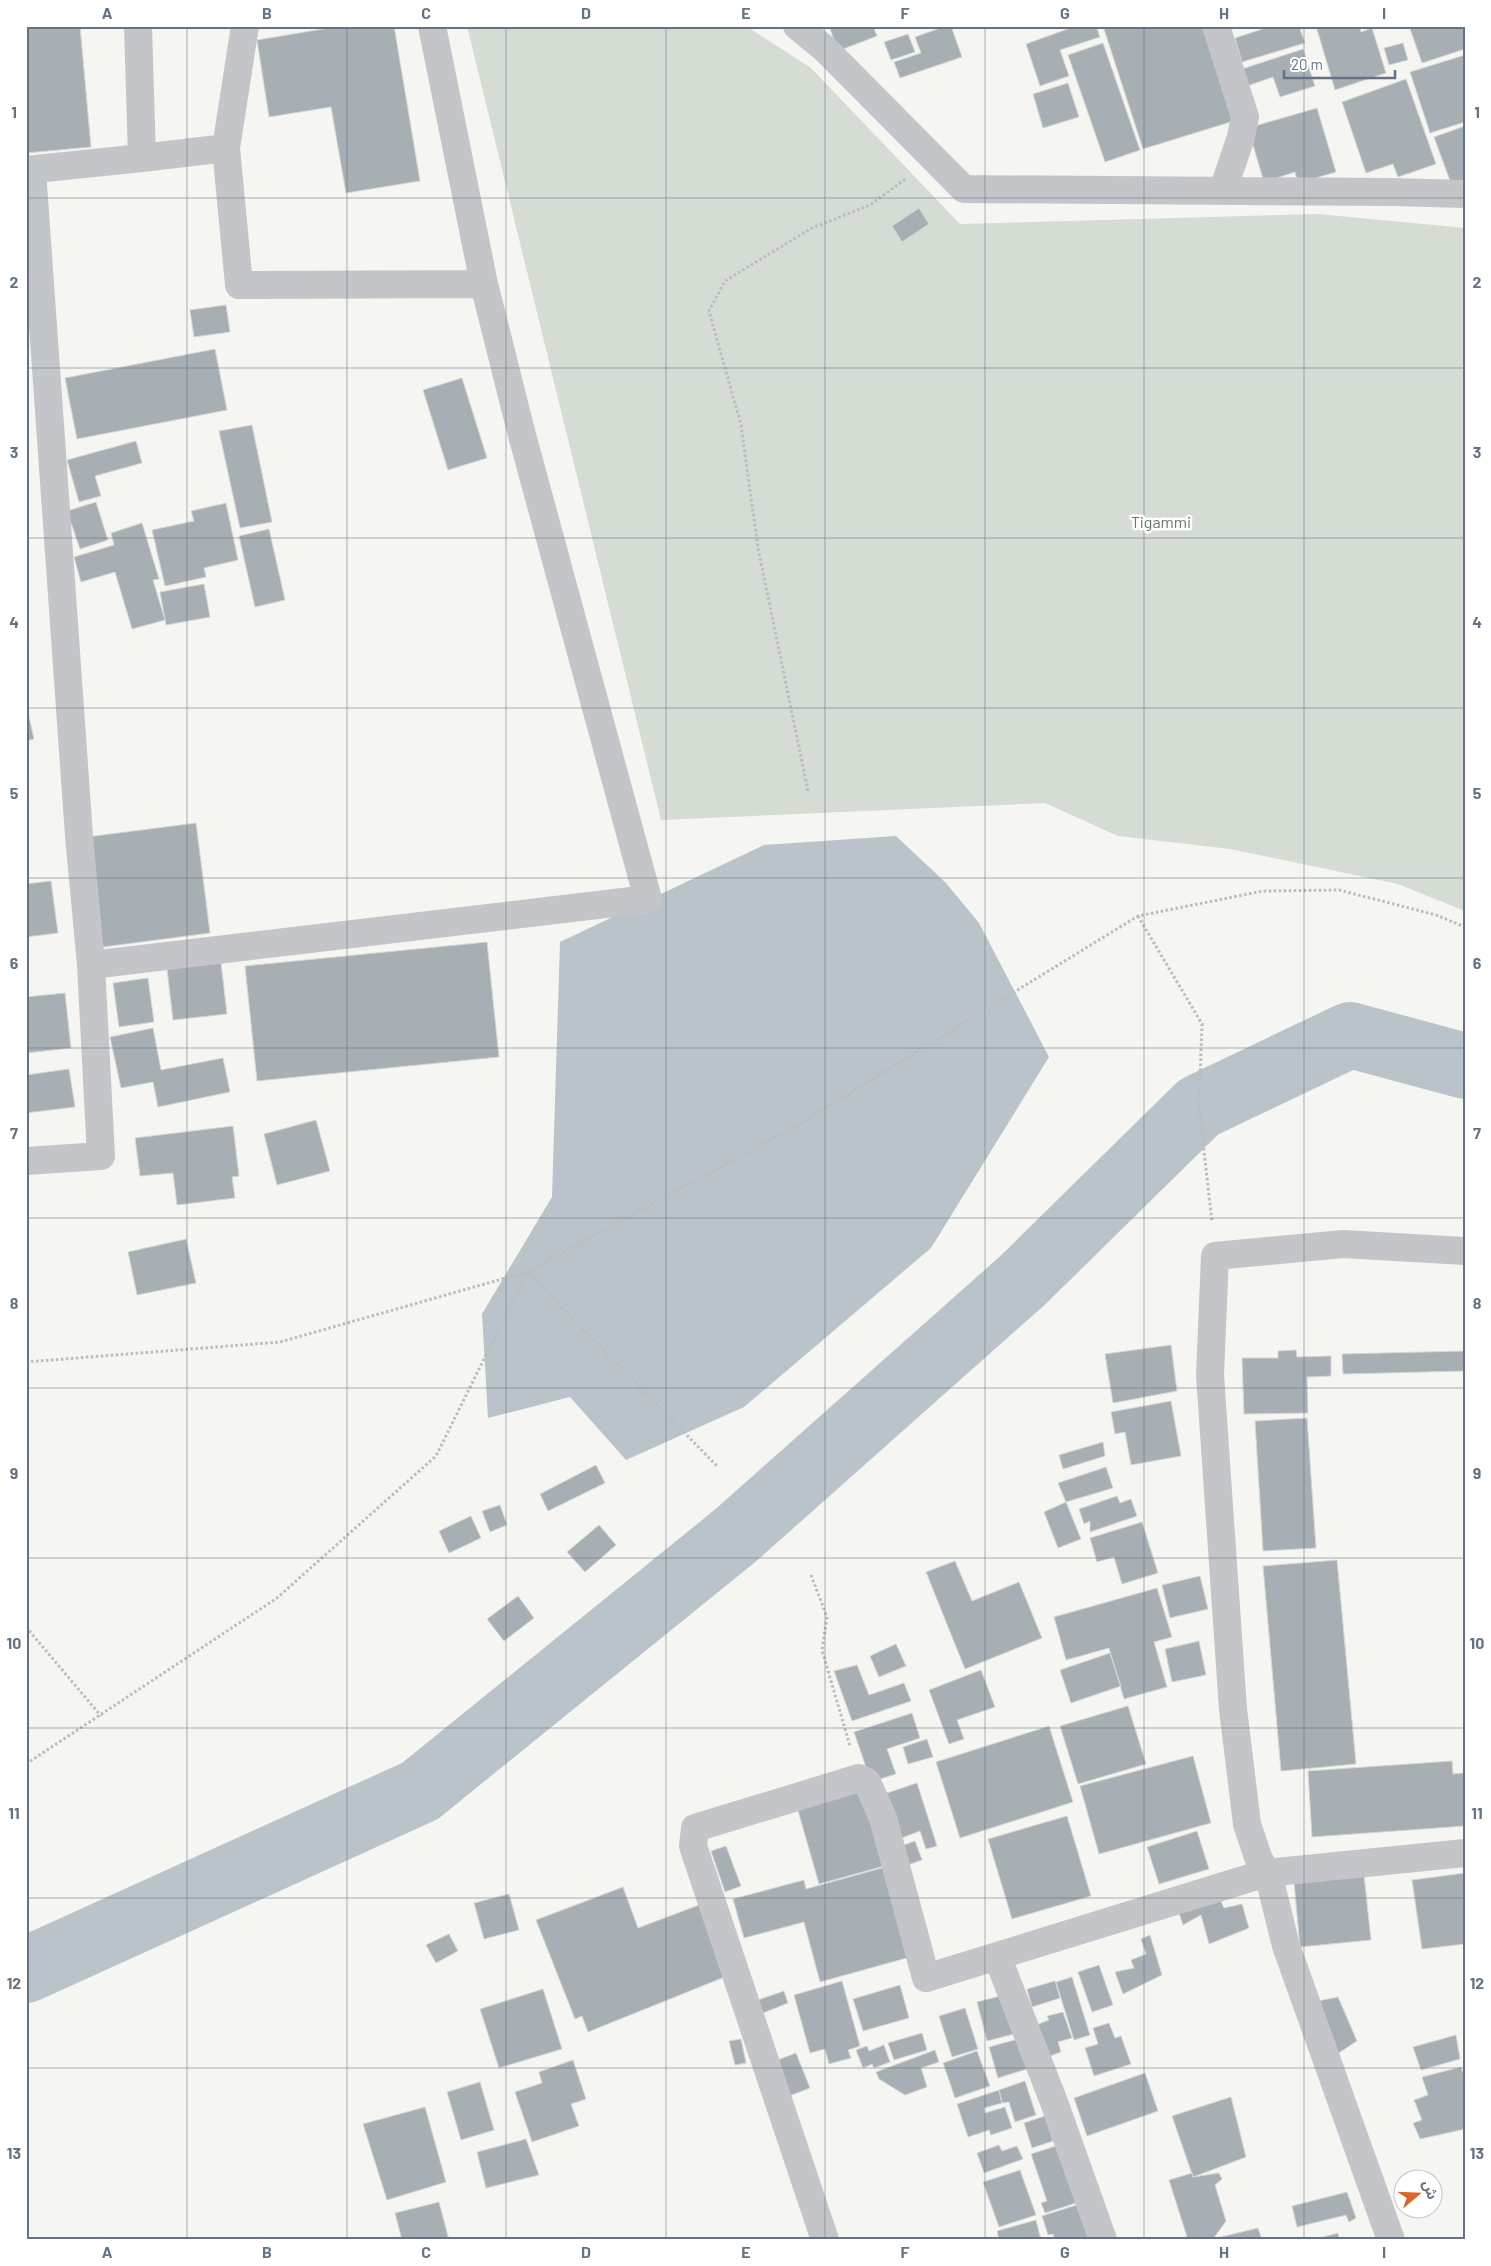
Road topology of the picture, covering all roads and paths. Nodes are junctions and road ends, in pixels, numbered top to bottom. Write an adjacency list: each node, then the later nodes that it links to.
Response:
1 (138, 26): 8 (street)
2 (245, 26): 6 (street)
3 (432, 26): 12 (street)
4 (797, 26): 7 (street)
5 (1216, 26): 10 (street)
6 (226, 148): 8 (street); 12 (street)
7 (931, 155): 10 (street); 13 (path)
8 (142, 158): 9 (street)
9 (29, 170): 16 (street)
10 (1224, 190): 11 (street)
11 (1465, 194)
12 (484, 284): 16 (street)
13 (808, 791)
14 (1138, 916): 15 (path); 19 (path); 20 (path)
15 (1465, 927)
16 (92, 965): 17 (street)
17 (26, 1161)
18 (1465, 1251): 19 (street)
19 (1215, 1256): 29 (street)
20 (527, 1272): 21 (path); 22 (path); 25 (path)
21 (26, 1362)
22 (717, 1466)
23 (811, 1575): 27 (path)
24 (26, 1626): 25 (path)
25 (101, 1716): 26 (path)
26 (26, 1764)
27 (859, 1778): 30 (street); 31 (street)
28 (1465, 1853): 29 (street)
29 (1266, 1873): 30 (street); 33 (street)
30 (997, 1956): 32 (street)
31 (825, 2240)
32 (1103, 2240)
33 (1391, 2240)

